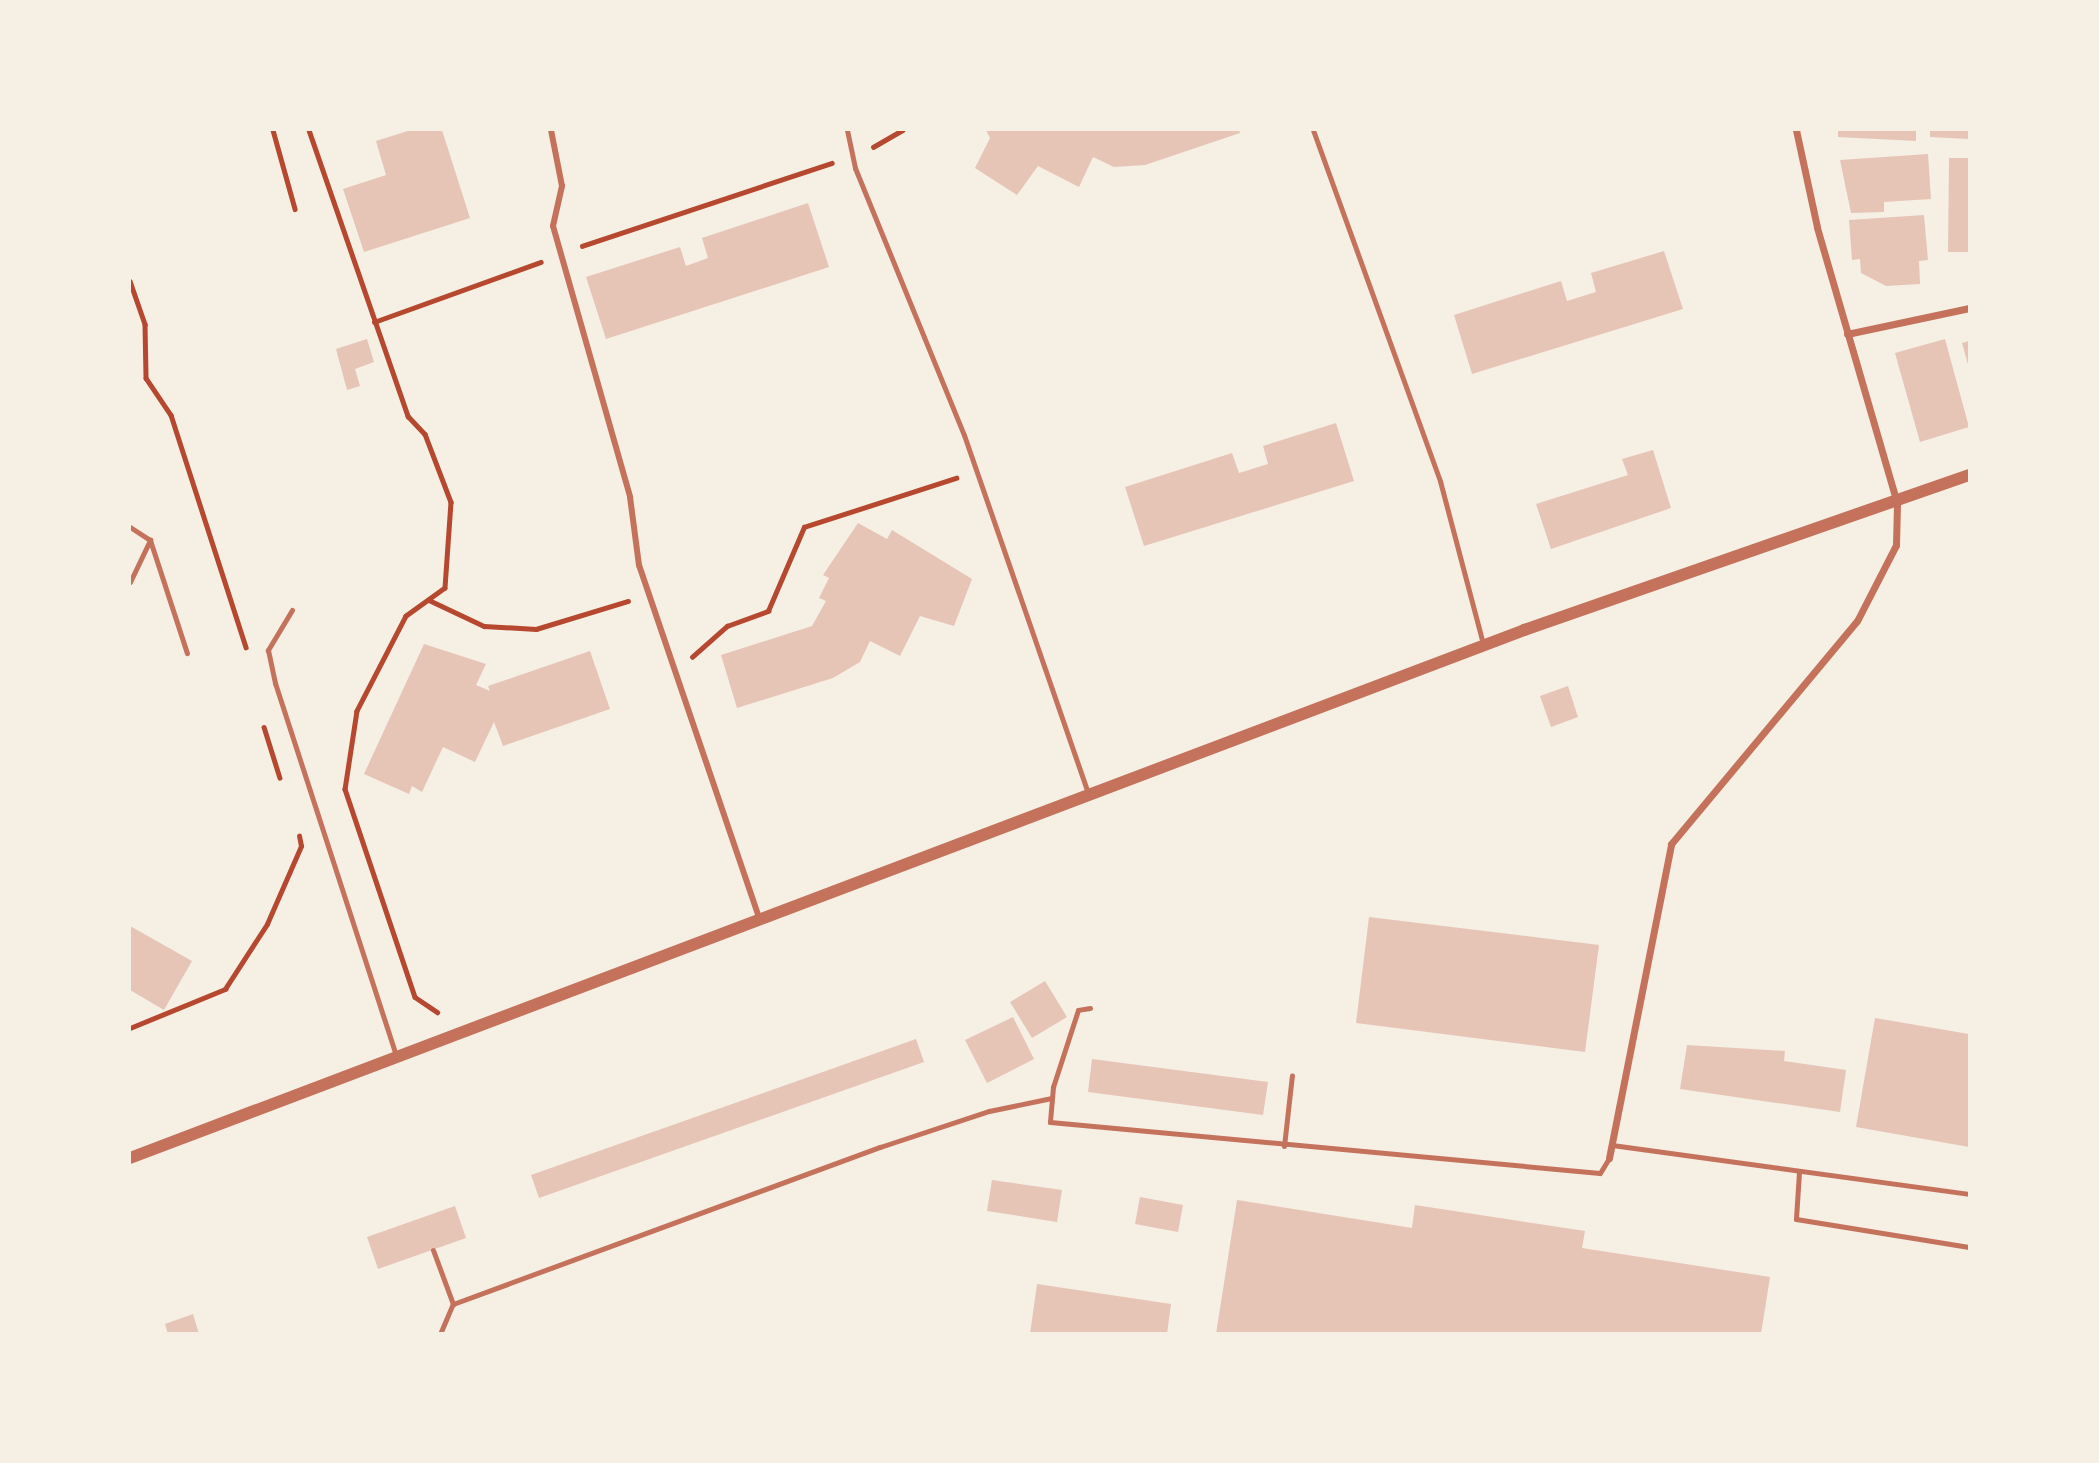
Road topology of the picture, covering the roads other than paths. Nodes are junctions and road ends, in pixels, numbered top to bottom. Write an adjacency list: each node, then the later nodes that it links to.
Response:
1 (551, 130): 16 (street)
2 (847, 130): 15 (lane)
3 (1312, 130): 13 (lane)
4 (1796, 130): 6 (street)
5 (1969, 308): 6 (street)
6 (1847, 334): 8 (street)
7 (1969, 475): 8 (street)
8 (1897, 503): 13 (street); 21 (street)
9 (130, 527): 10 (lane)
10 (149, 540): 11 (lane); 14 (lane)
11 (130, 582)
12 (292, 610): 18 (lane)
13 (1483, 646): 15 (street)
14 (187, 653)
15 (1088, 793): 16 (street)
16 (759, 917): 18 (street)
17 (1090, 1008): 20 (lane)
18 (396, 1056): 23 (street)
19 (1292, 1075): 22 (lane)
20 (1052, 1098): 22 (lane); 29 (lane)
21 (1612, 1144): 24 (street); 25 (lane)
22 (1284, 1146): 24 (lane)
23 (130, 1158)
24 (1609, 1158)
25 (1798, 1172): 26 (lane); 27 (lane)
26 (1969, 1194)
27 (1969, 1247)
28 (433, 1250): 29 (lane)
29 (453, 1304): 30 (lane)
30 (440, 1334)

